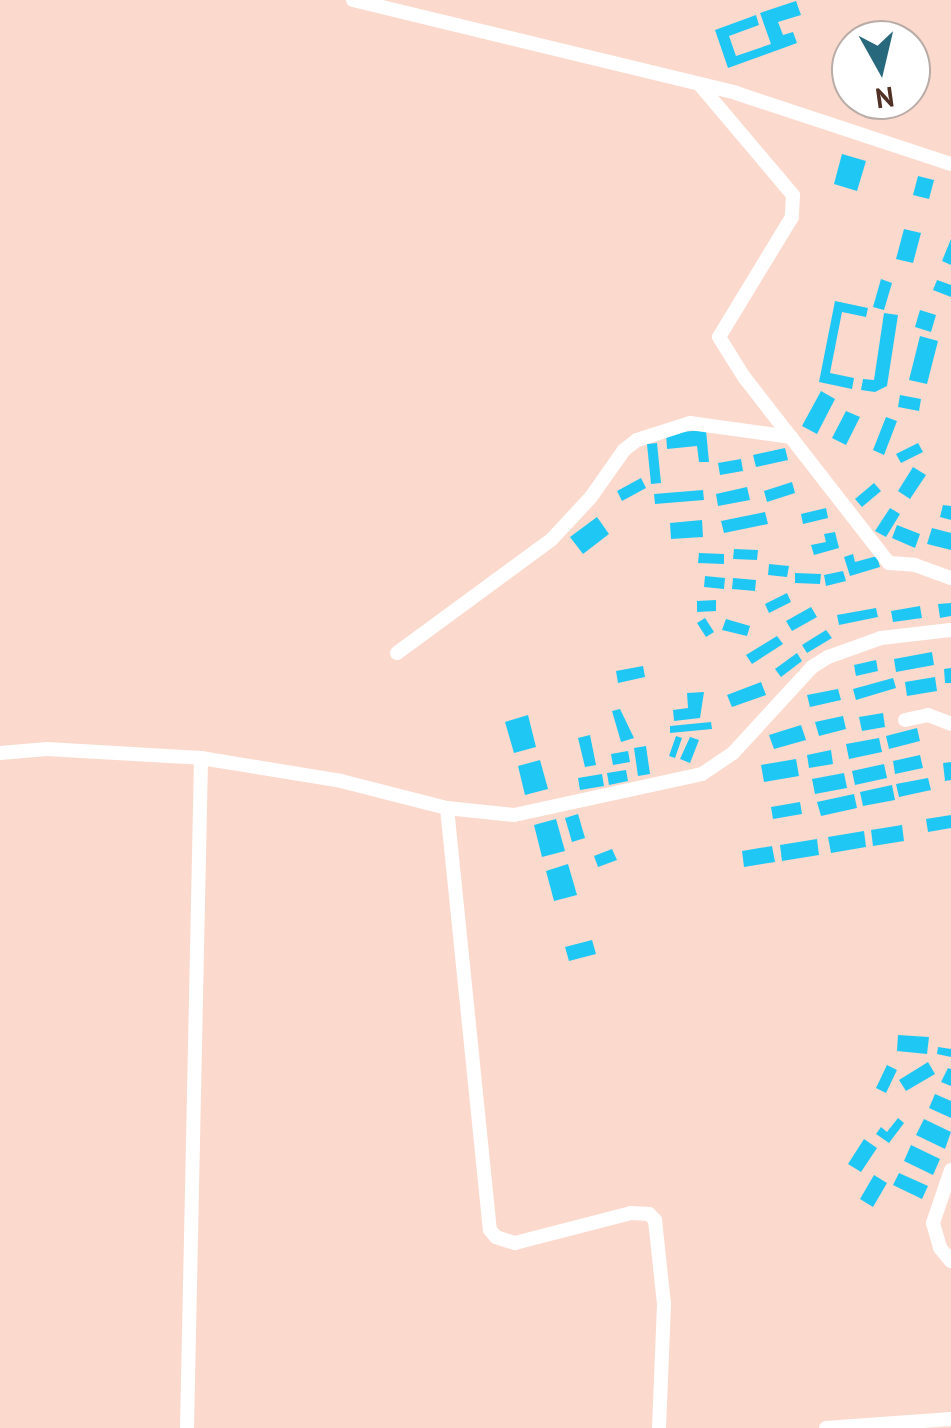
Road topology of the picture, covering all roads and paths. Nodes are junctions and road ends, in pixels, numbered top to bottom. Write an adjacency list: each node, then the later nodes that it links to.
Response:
1 (353, 0): 2 (street)
2 (700, 84): 3 (street); 4 (street)
3 (951, 164)
4 (790, 437): 5 (street); 7 (street)
5 (951, 578)
6 (951, 630): 12 (street)
7 (398, 653)
8 (904, 720): 9 (street)
9 (951, 724)
10 (0, 754): 11 (street)
11 (201, 758): 12 (street); 17 (street)
12 (447, 808): 18 (street)
13 (951, 1170): 14 (street)
14 (951, 1261)
15 (951, 1419): 16 (street)
16 (908, 1426): 19 (street)
17 (187, 1428)
18 (659, 1428)
19 (831, 1428)

